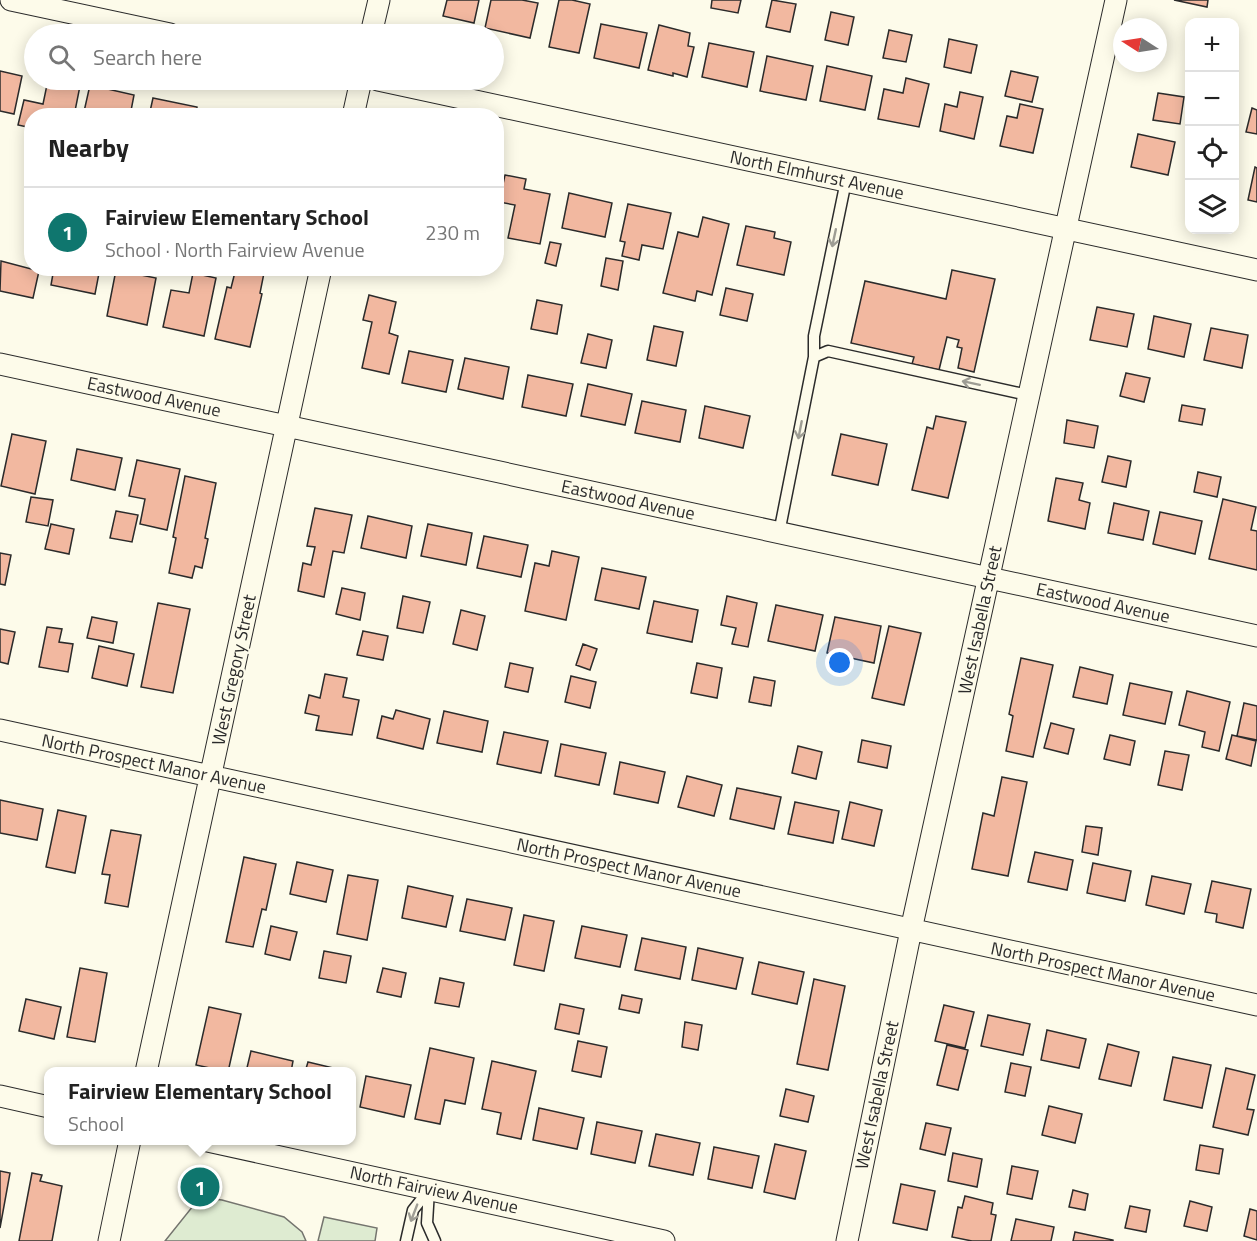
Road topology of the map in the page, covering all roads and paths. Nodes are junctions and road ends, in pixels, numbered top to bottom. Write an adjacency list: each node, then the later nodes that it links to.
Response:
1 (10, 0): 4 (street)
2 (379, 0): 5 (street)
3 (1116, 0): 10 (street, West Isabella Street)
4 (123, 24)
5 (373, 24)
6 (359, 90): 8 (street)
7 (424, 90): 9 (street, North Elmhurst Avenue)
8 (355, 108)
9 (846, 181): 10 (street, North Elmhurst Avenue); 13 (lane, one-way to 13)
10 (1066, 229): 11 (street, North Elmhurst Avenue); 15 (street, West Isabella Street)
11 (1257, 270)
12 (319, 276): 16 (street, West Gregory Street)
13 (814, 357): 15 (lane, one-way to 13); 17 (lane, one-way to 17)
14 (0, 364): 16 (street, Eastwood Avenue)
15 (1028, 395): 18 (street, West Isabella Street)
16 (288, 426): 17 (street, Eastwood Avenue); 21 (street, West Gregory Street)
17 (779, 533): 18 (street, Eastwood Avenue)
18 (989, 579): 19 (street, Eastwood Avenue); 22 (street, West Isabella Street)
19 (1257, 636)
20 (0, 730): 21 (street, North Prospect Manor Avenue)
21 (210, 776): 22 (street, North Prospect Manor Avenue); 24 (street, West Gregory Street)
22 (911, 930): 23 (street, North Prospect Manor Avenue); 34 (street, West Isabella Street)
23 (1257, 1005)
24 (147, 1067)
25 (0, 1096): 26 (street)
26 (44, 1106)
27 (129, 1145): 30 (street)
28 (226, 1145): 29 (street, North Fairview Avenue)
29 (429, 1189): 31 (lane, one-way to 31); 32 (lane); 33 (street, North Fairview Avenue)
30 (109, 1241)
31 (406, 1241)
32 (435, 1241)
33 (664, 1241)
34 (847, 1241)

